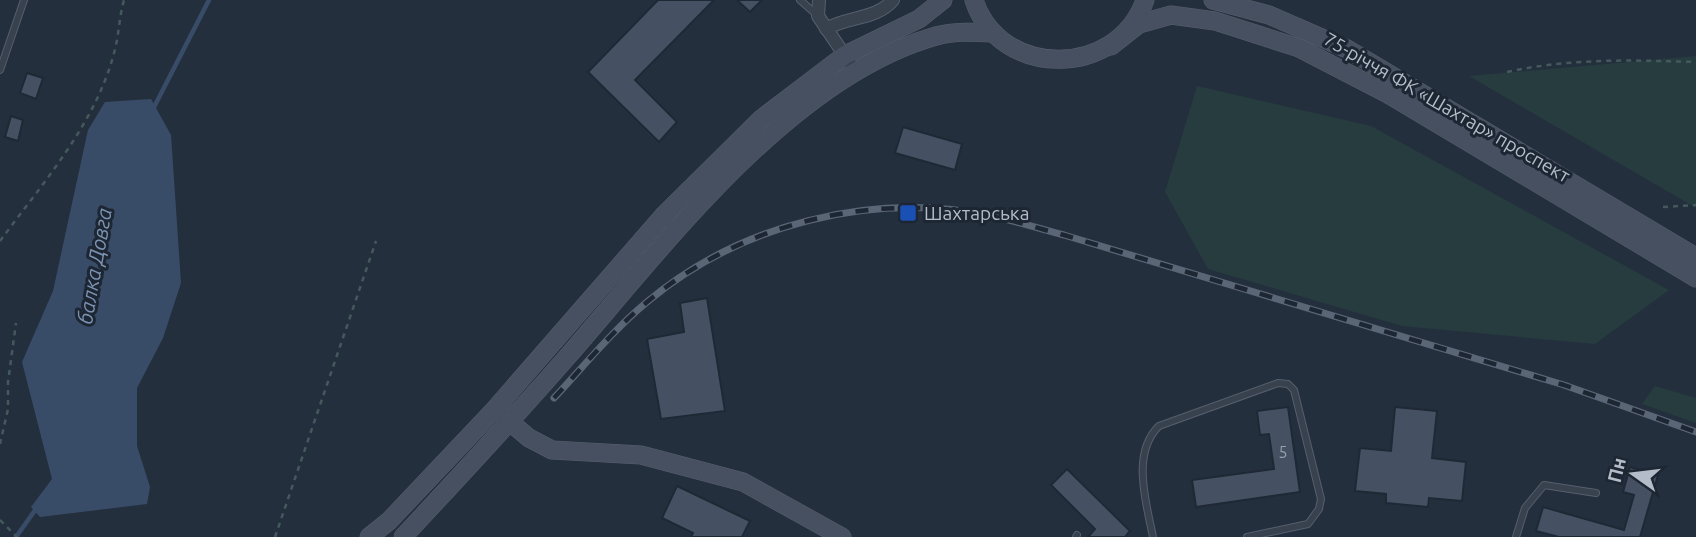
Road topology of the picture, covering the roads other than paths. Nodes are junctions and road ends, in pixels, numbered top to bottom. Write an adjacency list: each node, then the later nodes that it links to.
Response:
1 (24, 0): 14 (lane)
2 (800, 0): 9 (lane)
3 (819, 0): 9 (street)
4 (893, 0): 10 (street)
5 (943, 0): 13 (main road)
6 (974, 0): 11 (main road)
7 (1145, 0): 12 (main road)
8 (1213, 0): 16 (main road, 75-річчя ФК «Шахтар» проспект)
9 (818, 16): 10 (street)
10 (826, 29): 13 (street)
11 (994, 33): 12 (main road); 15 (main road)
12 (1111, 46): 17 (main road, 75-річчя ФК «Шахтар» проспект)
13 (845, 55): 15 (street); 18 (main road)
14 (0, 70)
15 (856, 72): 19 (main road)
16 (1696, 257)
17 (1696, 278)
18 (495, 409): 19 (main road); 21 (main road)
19 (510, 422): 22 (main road); 23 (main road)
20 (1596, 493): 26 (lane)
21 (369, 537)
22 (403, 537)
23 (842, 537)
24 (1153, 537): 25 (lane)
25 (1247, 537)
26 (1516, 537)

